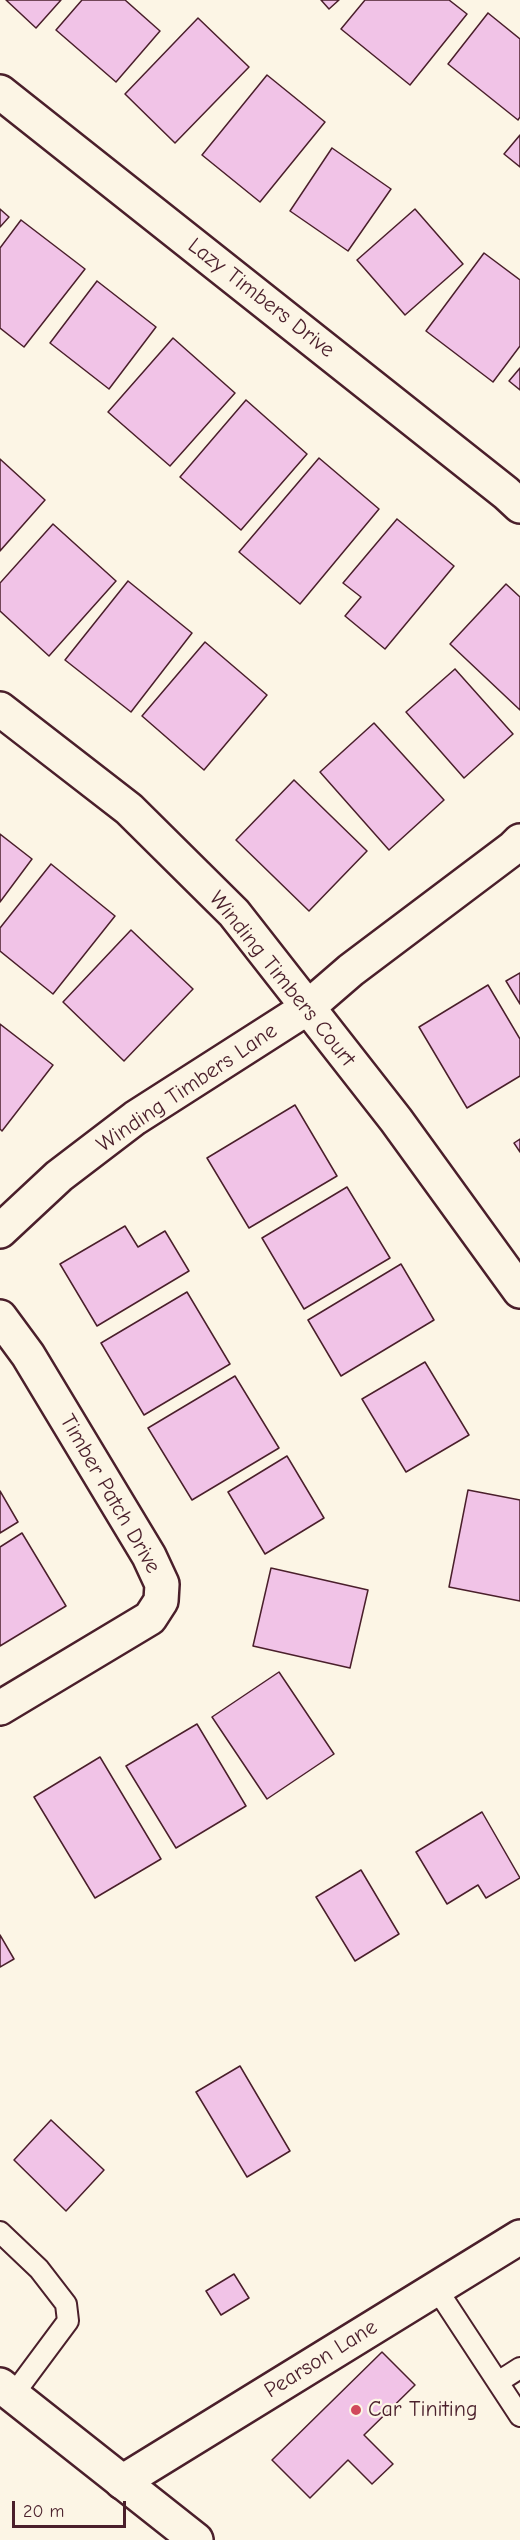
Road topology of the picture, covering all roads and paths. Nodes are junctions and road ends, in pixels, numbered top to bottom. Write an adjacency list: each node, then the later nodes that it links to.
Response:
1 (0, 92): 2 (street, Lazy Timbers Drive)
2 (520, 506)
3 (0, 709): 5 (street, Winding Timbers Court)
4 (520, 841): 5 (street, Winding Timbers Lane)
5 (307, 1008): 6 (street, Winding Timbers Lane); 7 (street, Winding Timbers Court)
6 (0, 1231)
7 (520, 1291)
8 (0, 1317): 9 (street, Timber Patch Drive)
9 (0, 1708)
10 (0, 2232): 15 (lane)
11 (520, 2237): 12 (street, Pearson Lane)
12 (436, 2288): 14 (lane); 17 (street, Pearson Lane)
13 (520, 2368): 14 (lane)
14 (498, 2382): 16 (lane)
15 (6, 2390): 17 (street)
16 (520, 2416)
17 (122, 2482): 18 (street)
18 (196, 2540)

